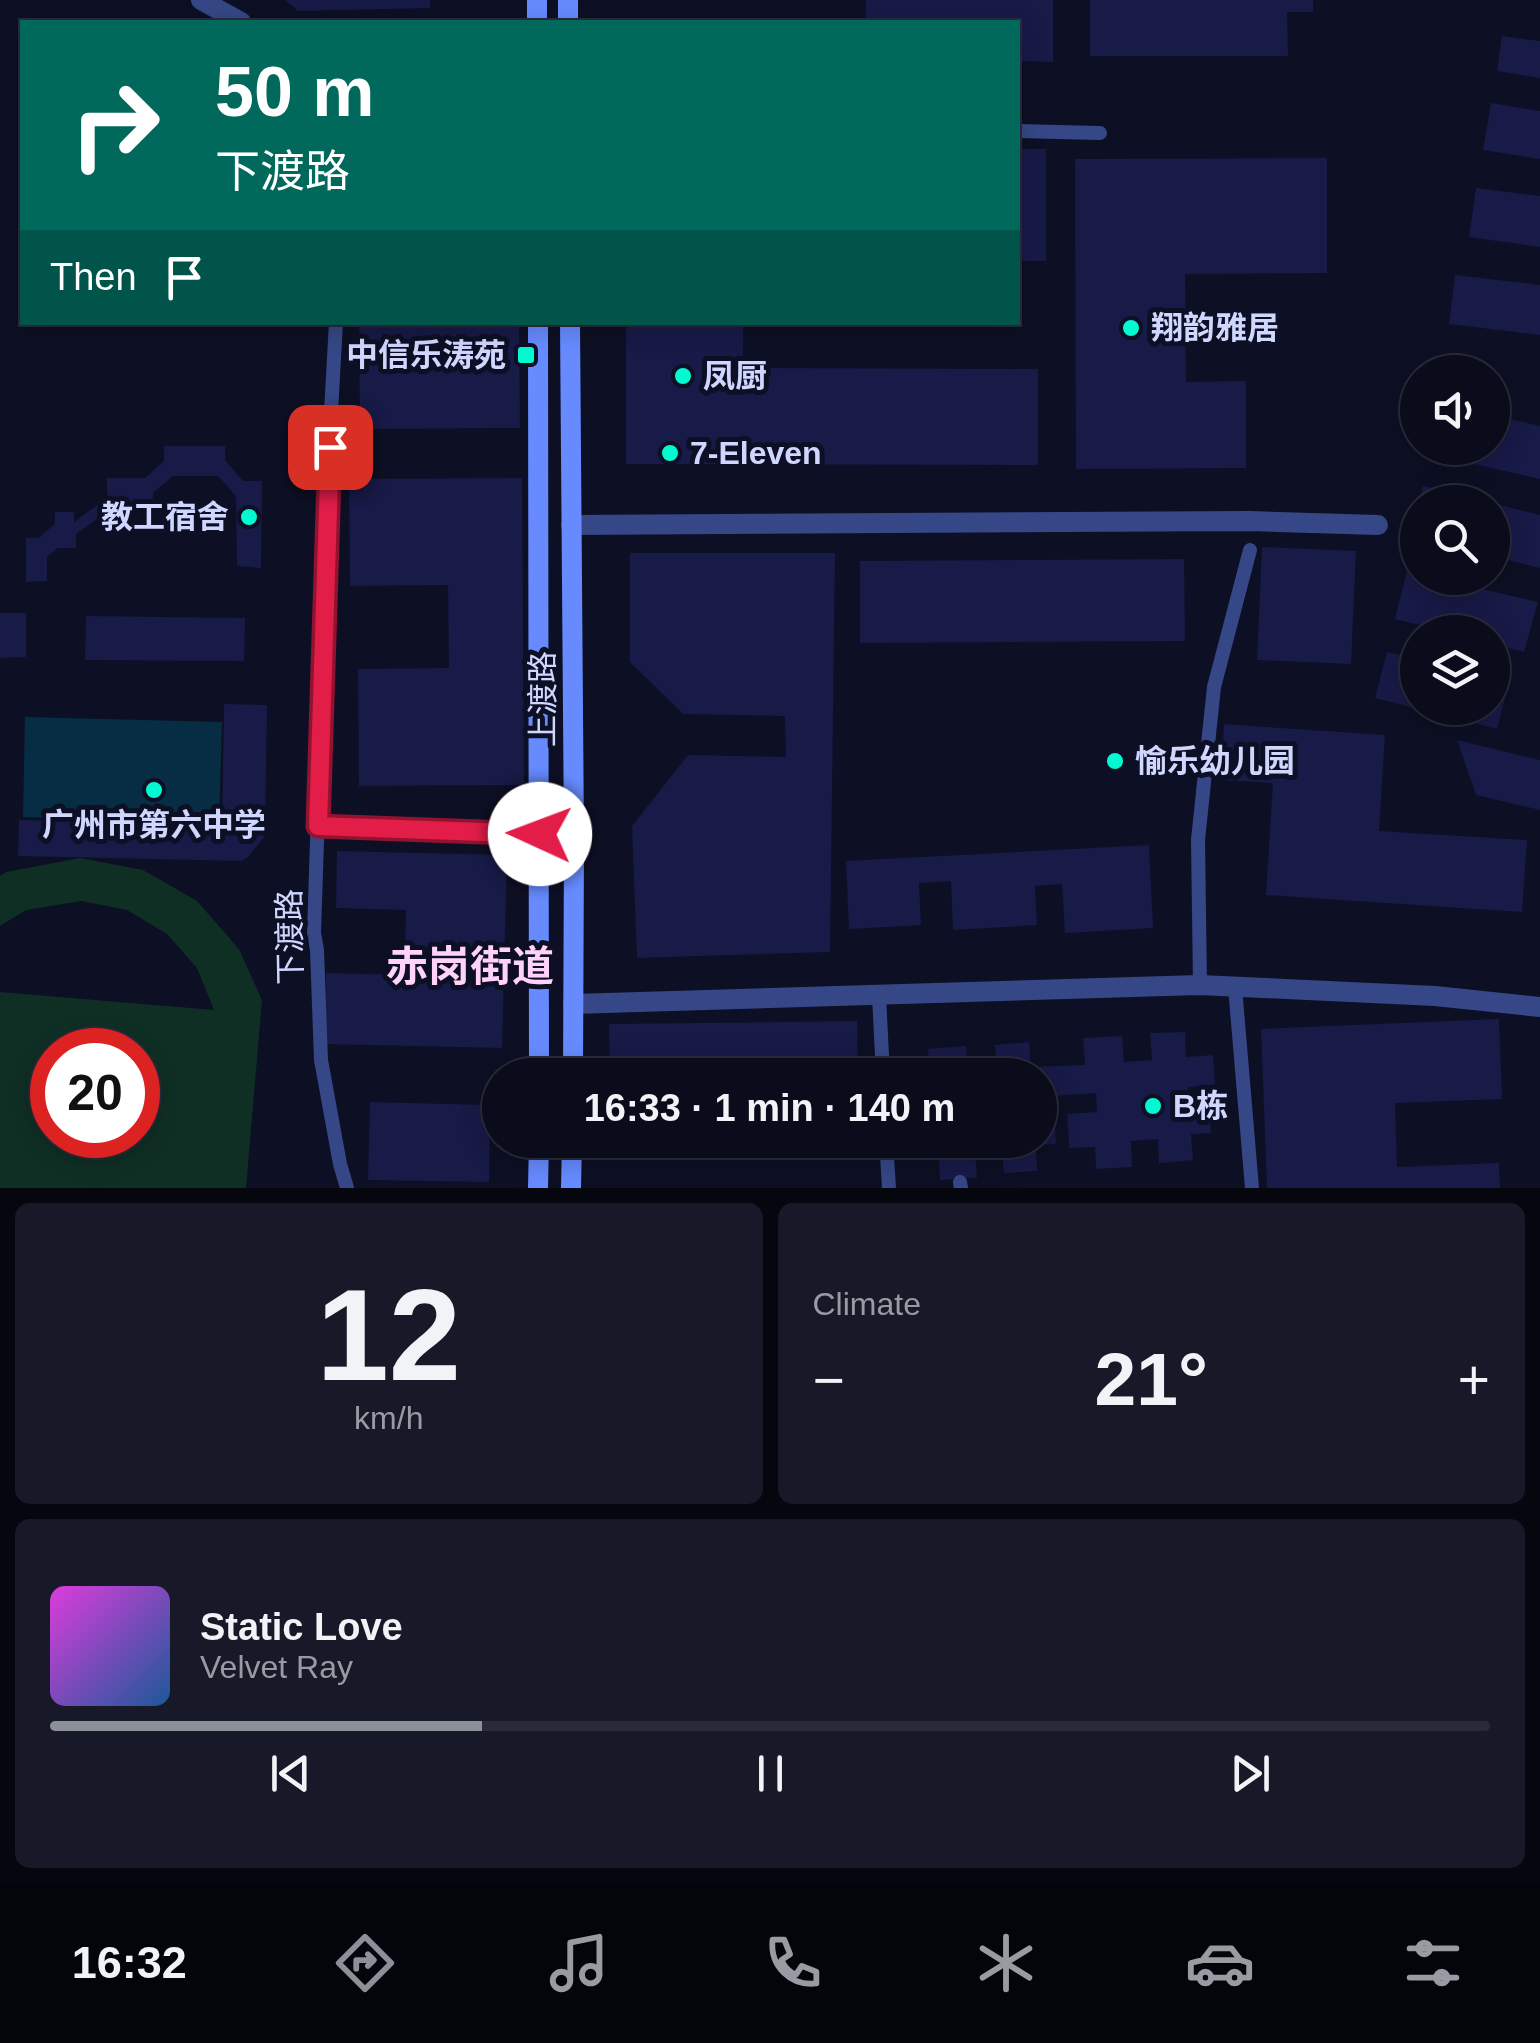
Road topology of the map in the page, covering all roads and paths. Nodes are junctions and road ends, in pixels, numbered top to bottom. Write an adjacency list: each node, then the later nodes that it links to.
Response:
1 (200, 0): 2 (street)
2 (238, 20)
3 (1020, 132): 4 (lane)
4 (1100, 133)
5 (336, 325): 11 (lane, 下渡路)
6 (538, 325): 12 (main road, 上渡路)
7 (570, 325): 8 (main road, 上渡路)
8 (571, 524): 9 (street); 16 (main road, 上渡路)
9 (1378, 524)
10 (1250, 550): 13 (lane)
11 (318, 826): 12 (lane); 24 (lane, 下渡路)
12 (540, 834): 18 (main road, 上渡路)
13 (1200, 985): 14 (street); 15 (street)
14 (1235, 987): 17 (street); 28 (lane)
15 (879, 996): 16 (street); 20 (lane)
16 (573, 1004): 19 (main road, 上渡路)
17 (1540, 1006)
18 (539, 1058)
19 (573, 1058)
20 (882, 1058)
21 (539, 1158): 25 (main road)
22 (572, 1158): 26 (main road)
23 (887, 1158): 27 (lane)
24 (346, 1188)
25 (538, 1188)
26 (571, 1188)
27 (889, 1188)
28 (1252, 1188)

